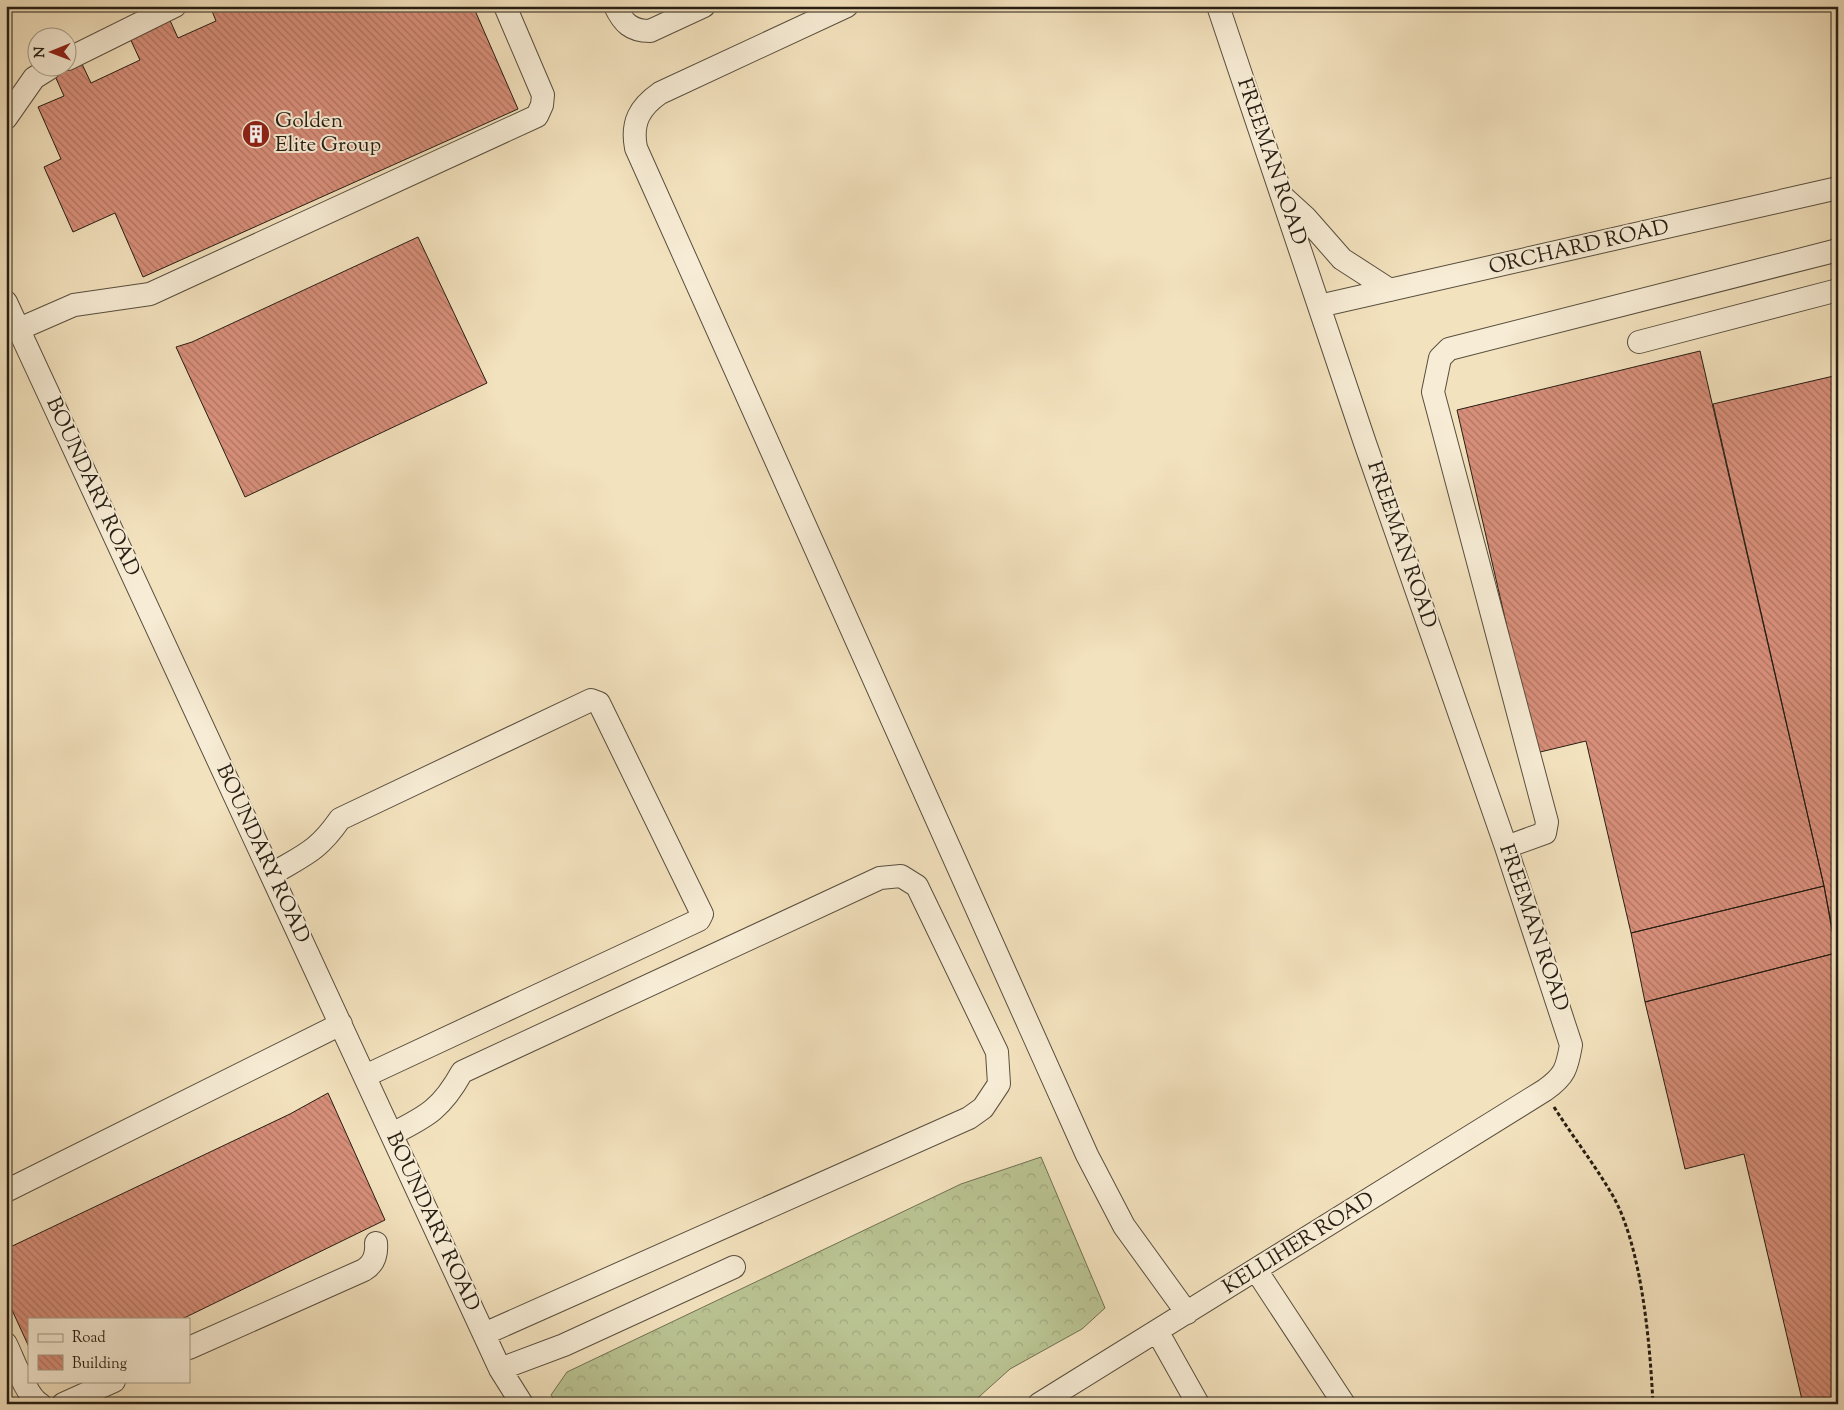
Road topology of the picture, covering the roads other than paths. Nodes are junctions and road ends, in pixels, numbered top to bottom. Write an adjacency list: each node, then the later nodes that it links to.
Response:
1 (175, 6): 7 (street)
2 (505, 6): 17 (street)
3 (616, 6): 4 (street)
4 (704, 6)
5 (847, 6): 29 (street)
6 (1218, 6): 11 (street, FREEMAN ROAD)
7 (78, 54)
8 (34, 78): 9 (street)
9 (6, 118)
10 (1838, 188): 13 (street, ORCHARD ROAD)
11 (1284, 198): 13 (street); 16 (street, FREEMAN ROAD)
12 (1838, 250): 19 (street)
13 (1390, 290): 16 (street, ORCHARD ROAD)
14 (1838, 290): 18 (street)
15 (6, 302): 17 (street, BOUNDARY ROAD)
16 (1319, 306): 19 (street, FREEMAN ROAD)
17 (19, 329): 20 (street, BOUNDARY ROAD)
18 (1639, 342)
19 (1506, 846): 23 (street, FREEMAN ROAD)
20 (272, 874): 21 (street, BOUNDARY ROAD); 22 (street)
21 (341, 1024): 22 (street, BOUNDARY ROAD); 25 (street)
22 (365, 1076): 24 (street, BOUNDARY ROAD)
23 (1551, 1086): 28 (street, KELLIHER ROAD)
24 (392, 1134): 31 (street, BOUNDARY ROAD); 31 (street)
25 (6, 1190)
26 (376, 1244): 33 (street)
27 (734, 1267): 34 (street)
28 (1256, 1270): 29 (street, KELLIHER ROAD); 41 (street)
29 (1187, 1312): 30 (street, KELLIHER ROAD)
30 (1157, 1331): 39 (street, KELLIHER ROAD); 40 (street)
31 (484, 1334): 34 (street, BOUNDARY ROAD)
32 (6, 1344): 36 (street)
33 (190, 1348)
34 (500, 1369): 38 (street, BOUNDARY ROAD)
35 (112, 1382): 37 (street)
36 (40, 1404)
37 (63, 1404)
38 (522, 1404)
39 (1040, 1404)
40 (1198, 1404)
41 (1344, 1404)

